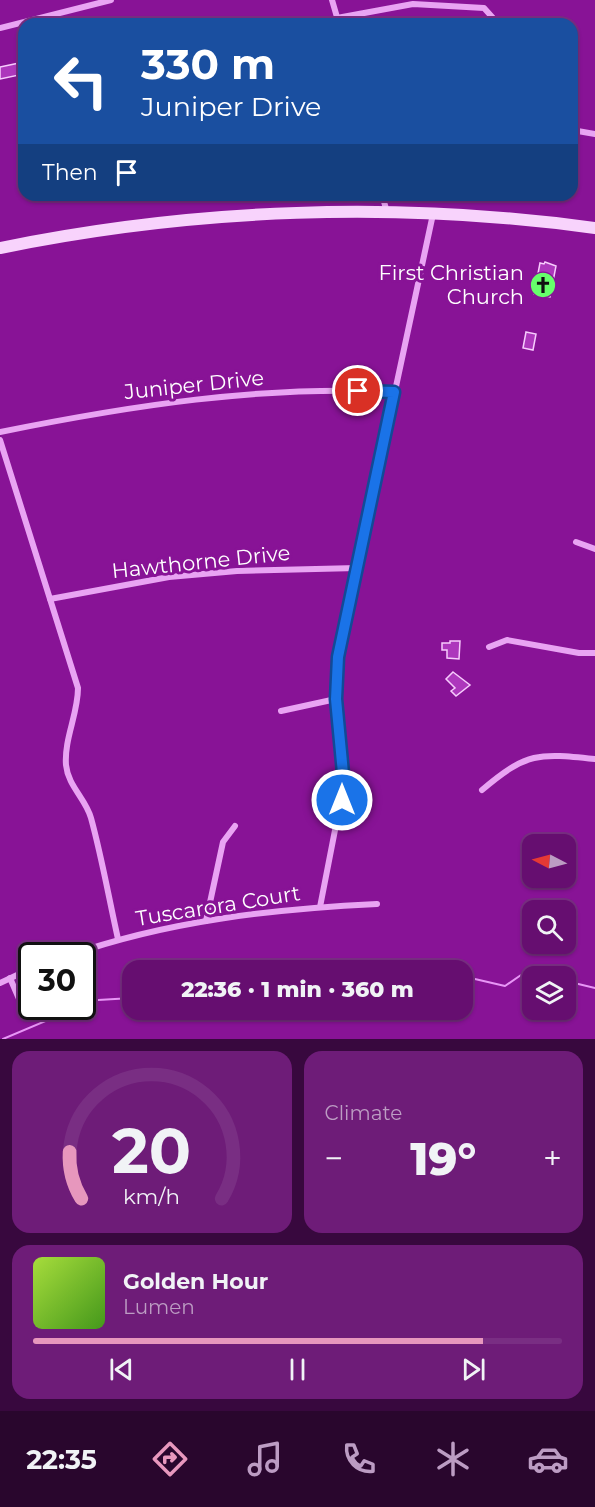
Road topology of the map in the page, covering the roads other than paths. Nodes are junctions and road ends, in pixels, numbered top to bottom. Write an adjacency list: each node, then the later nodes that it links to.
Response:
1 (111, 0): 3 (street)
2 (332, 0): 4 (street)
3 (40, 18)
4 (337, 18)
5 (351, 18): 6 (street)
6 (491, 18)
7 (18, 23): 8 (street)
8 (0, 28)
9 (578, 131): 10 (street)
10 (595, 134)
11 (384, 201): 12 (street)
12 (387, 212): 13 (main road); 15 (main road)
13 (433, 213): 14 (main road); 16 (street)
14 (595, 228)
15 (0, 248)
16 (394, 392): 17 (street, Juniper Drive); 21 (street)
17 (0, 432)
18 (0, 440): 22 (street)
19 (576, 542): 20 (street)
20 (595, 549)
21 (357, 568): 22 (street, Hawthorne Drive); 25 (street)
22 (50, 599): 33 (street)
23 (489, 647): 24 (street)
24 (595, 653)
25 (336, 699): 26 (street); 31 (street)
26 (281, 711)
27 (595, 759): 28 (street)
28 (482, 790)
29 (235, 826): 32 (street)
30 (377, 904): 31 (street, Tuscarora Court)
31 (320, 907): 32 (street, Tuscarora Court)
32 (206, 921): 33 (street, Tuscarora Court)
33 (118, 939): 34 (street, Tuscarora Court)
34 (96, 946)
35 (18, 974): 36 (street)
36 (10, 978): 37 (street); 38 (street)
37 (0, 983)
38 (18, 996)

